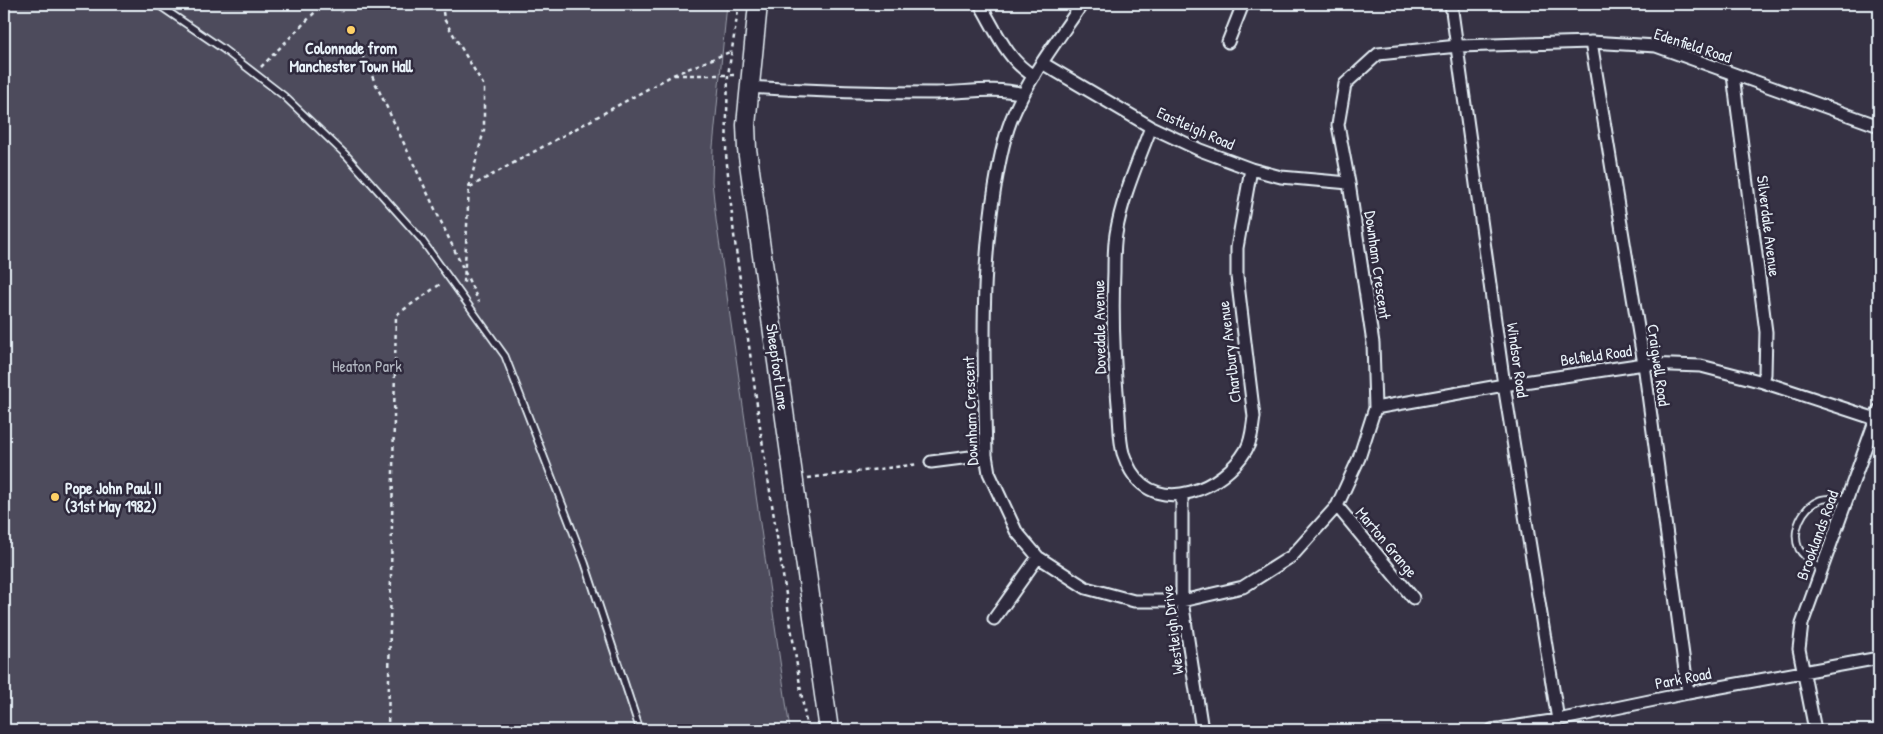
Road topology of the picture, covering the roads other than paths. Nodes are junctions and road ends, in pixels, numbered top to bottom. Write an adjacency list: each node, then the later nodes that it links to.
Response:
1 (157, 4): 38 (lane)
2 (758, 4): 13 (main road, Sheepfoot Lane)
3 (980, 4): 12 (street)
4 (1082, 4): 10 (street, Downham Crescent)
5 (1243, 4): 7 (street)
6 (1451, 4): 9 (street, Windsor Road)
7 (1228, 42)
8 (1591, 42): 9 (street, Edenfield Road); 11 (street, Edenfield Road); 19 (street, Craigwell Road)
9 (1458, 46): 18 (street, Downham Crescent); 21 (street, Windsor Road)
10 (1042, 63): 12 (street, Downham Crescent); 16 (street, Eastleigh Road)
11 (1733, 75): 15 (street, Edenfield Road); 20 (street, Silverdale Avenue)
12 (1034, 76): 14 (street, Downham Crescent)
13 (750, 82): 14 (street); 39 (main road, Sheepfoot Lane)
14 (1023, 94): 24 (street, Downham Crescent)
15 (1879, 126)
16 (1151, 127): 17 (street, Eastleigh Road); 26 (street, Dovedale Avenue)
17 (1251, 168): 18 (street, Eastleigh Road); 26 (street, Charlbury Avenue)
18 (1349, 183): 22 (street, Downham Crescent)
19 (1644, 364): 20 (street, Belfield Road); 21 (street, Belfield Road); 36 (street, Craigwell Road)
20 (1763, 382): 23 (street, Belfield Road)
21 (1504, 385): 22 (street, Belfield Road); 37 (street, Windsor Road)
22 (1374, 408): 28 (street, Downham Crescent)
23 (1877, 421): 27 (street, Brooklands Road)
24 (986, 455): 25 (street); 29 (street, Downham Crescent)
25 (931, 462)
26 (1182, 494): 32 (street, Westleigh Drive)
27 (1847, 499): 30 (street, Brooklands Road); 30 (lane)
28 (1337, 506): 31 (street, Marton Grange); 32 (street, Downham Crescent)
29 (1038, 556): 32 (street, Downham Crescent); 33 (street)
30 (1822, 570): 35 (street, Brooklands Road)
31 (1413, 598)
32 (1182, 601): 40 (street, Westleigh Drive)
33 (994, 619)
34 (1879, 658): 35 (street, Park Road)
35 (1804, 672): 36 (street, Park Road); 42 (street, Brooklands Road)
36 (1688, 693): 37 (street, Park Road)
37 (1558, 720): 41 (street, Park Road)
38 (640, 730)
39 (829, 730)
40 (1202, 730)
41 (1492, 730)
42 (1815, 730)

